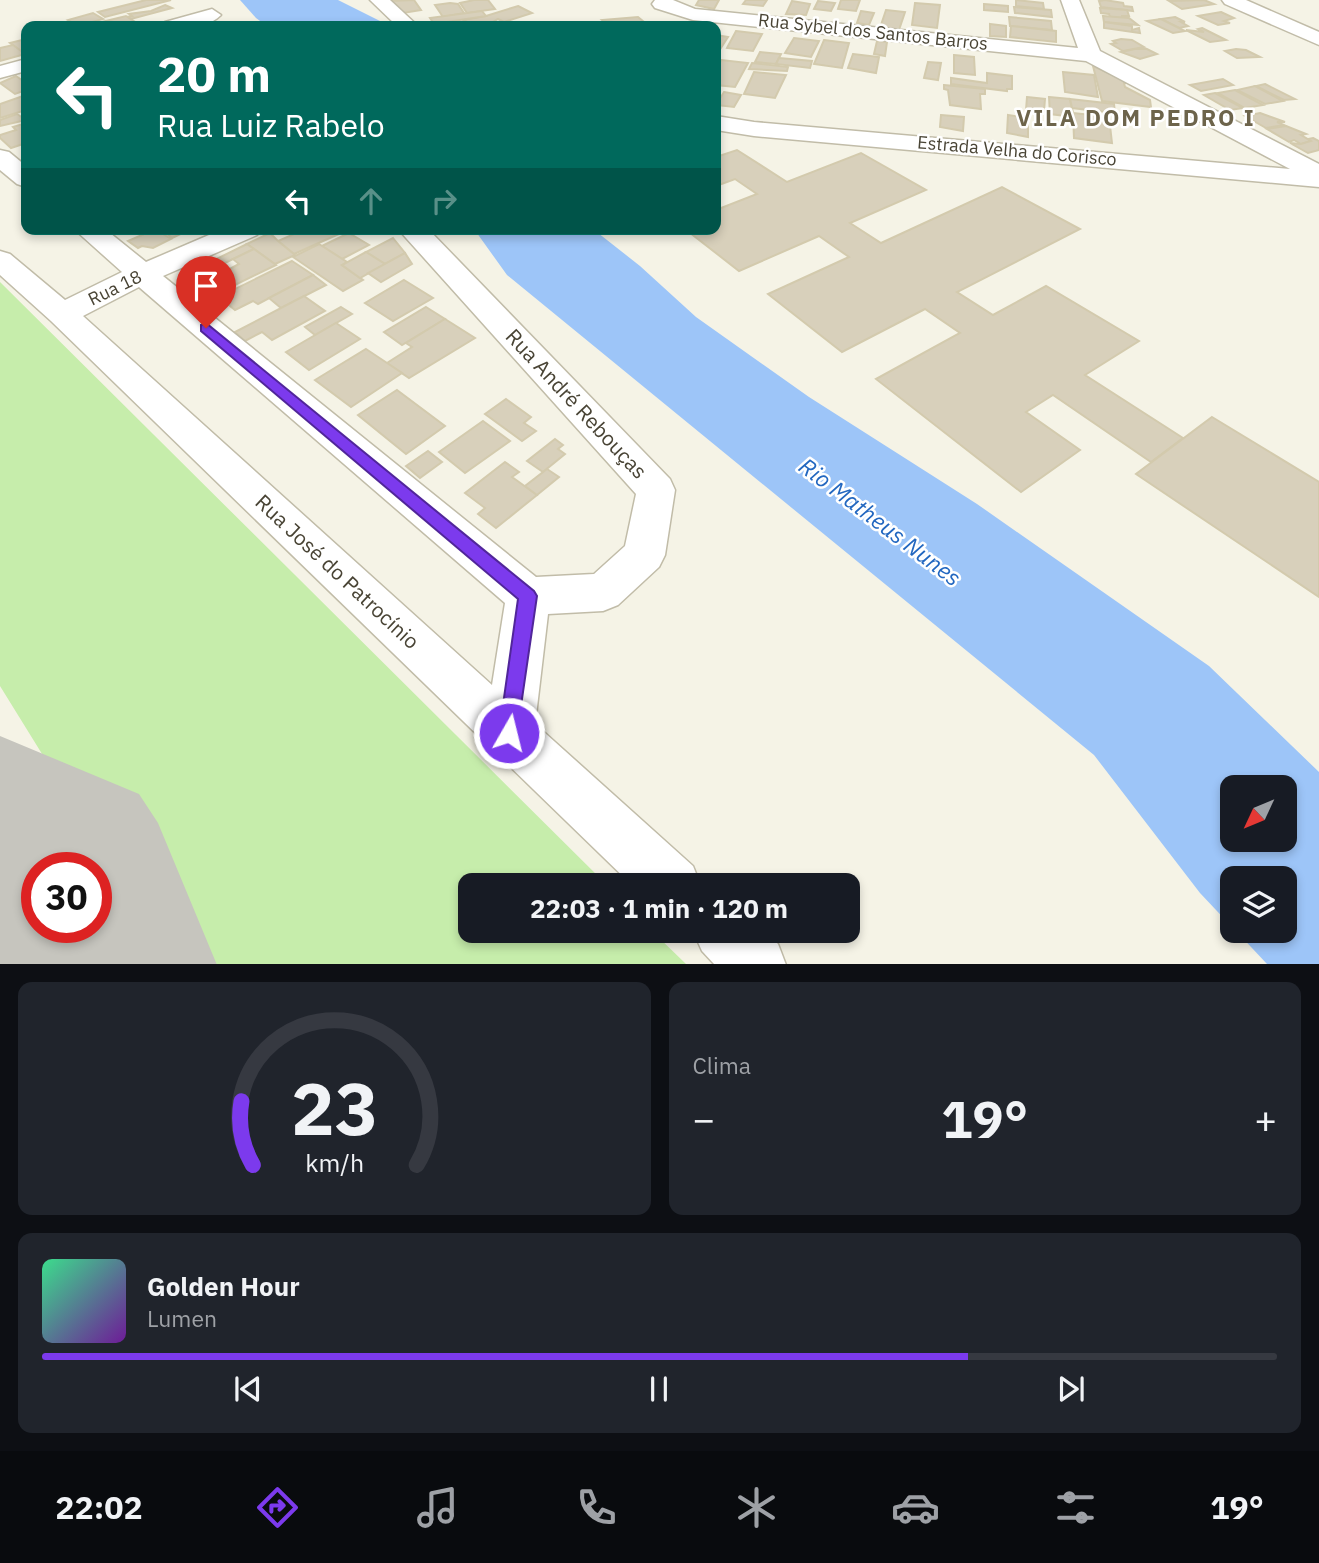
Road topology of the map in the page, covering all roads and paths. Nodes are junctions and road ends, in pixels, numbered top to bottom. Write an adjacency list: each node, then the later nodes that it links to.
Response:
1 (379, 0): 7 (street)
2 (664, 0): 9 (street, Rua Sybel dos Santos Barros)
3 (1070, 0): 9 (street)
4 (1231, 0): 8 (street)
5 (214, 14): 6 (street)
6 (190, 21)
7 (402, 21)
8 (1319, 39)
9 (1091, 55): 13 (street)
10 (21, 66): 11 (street)
11 (0, 72)
12 (721, 123): 13 (street, Estrada Velha do Corisco)
13 (1319, 176)
14 (95, 235): 18 (street)
15 (233, 235): 18 (street, Rua 18)
16 (418, 235): 20 (street, Rua André Rebouças)
17 (0, 260): 19 (street, Rua José do Patrocínio)
18 (142, 274): 19 (street, Rua 18); 20 (street)
19 (62, 314): 21 (street, Rua José do Patrocínio)
20 (528, 596): 21 (street)
21 (509, 733): 22 (street, Rua José do Patrocínio)
22 (659, 873)
23 (735, 943): 24 (street)
24 (757, 964)

